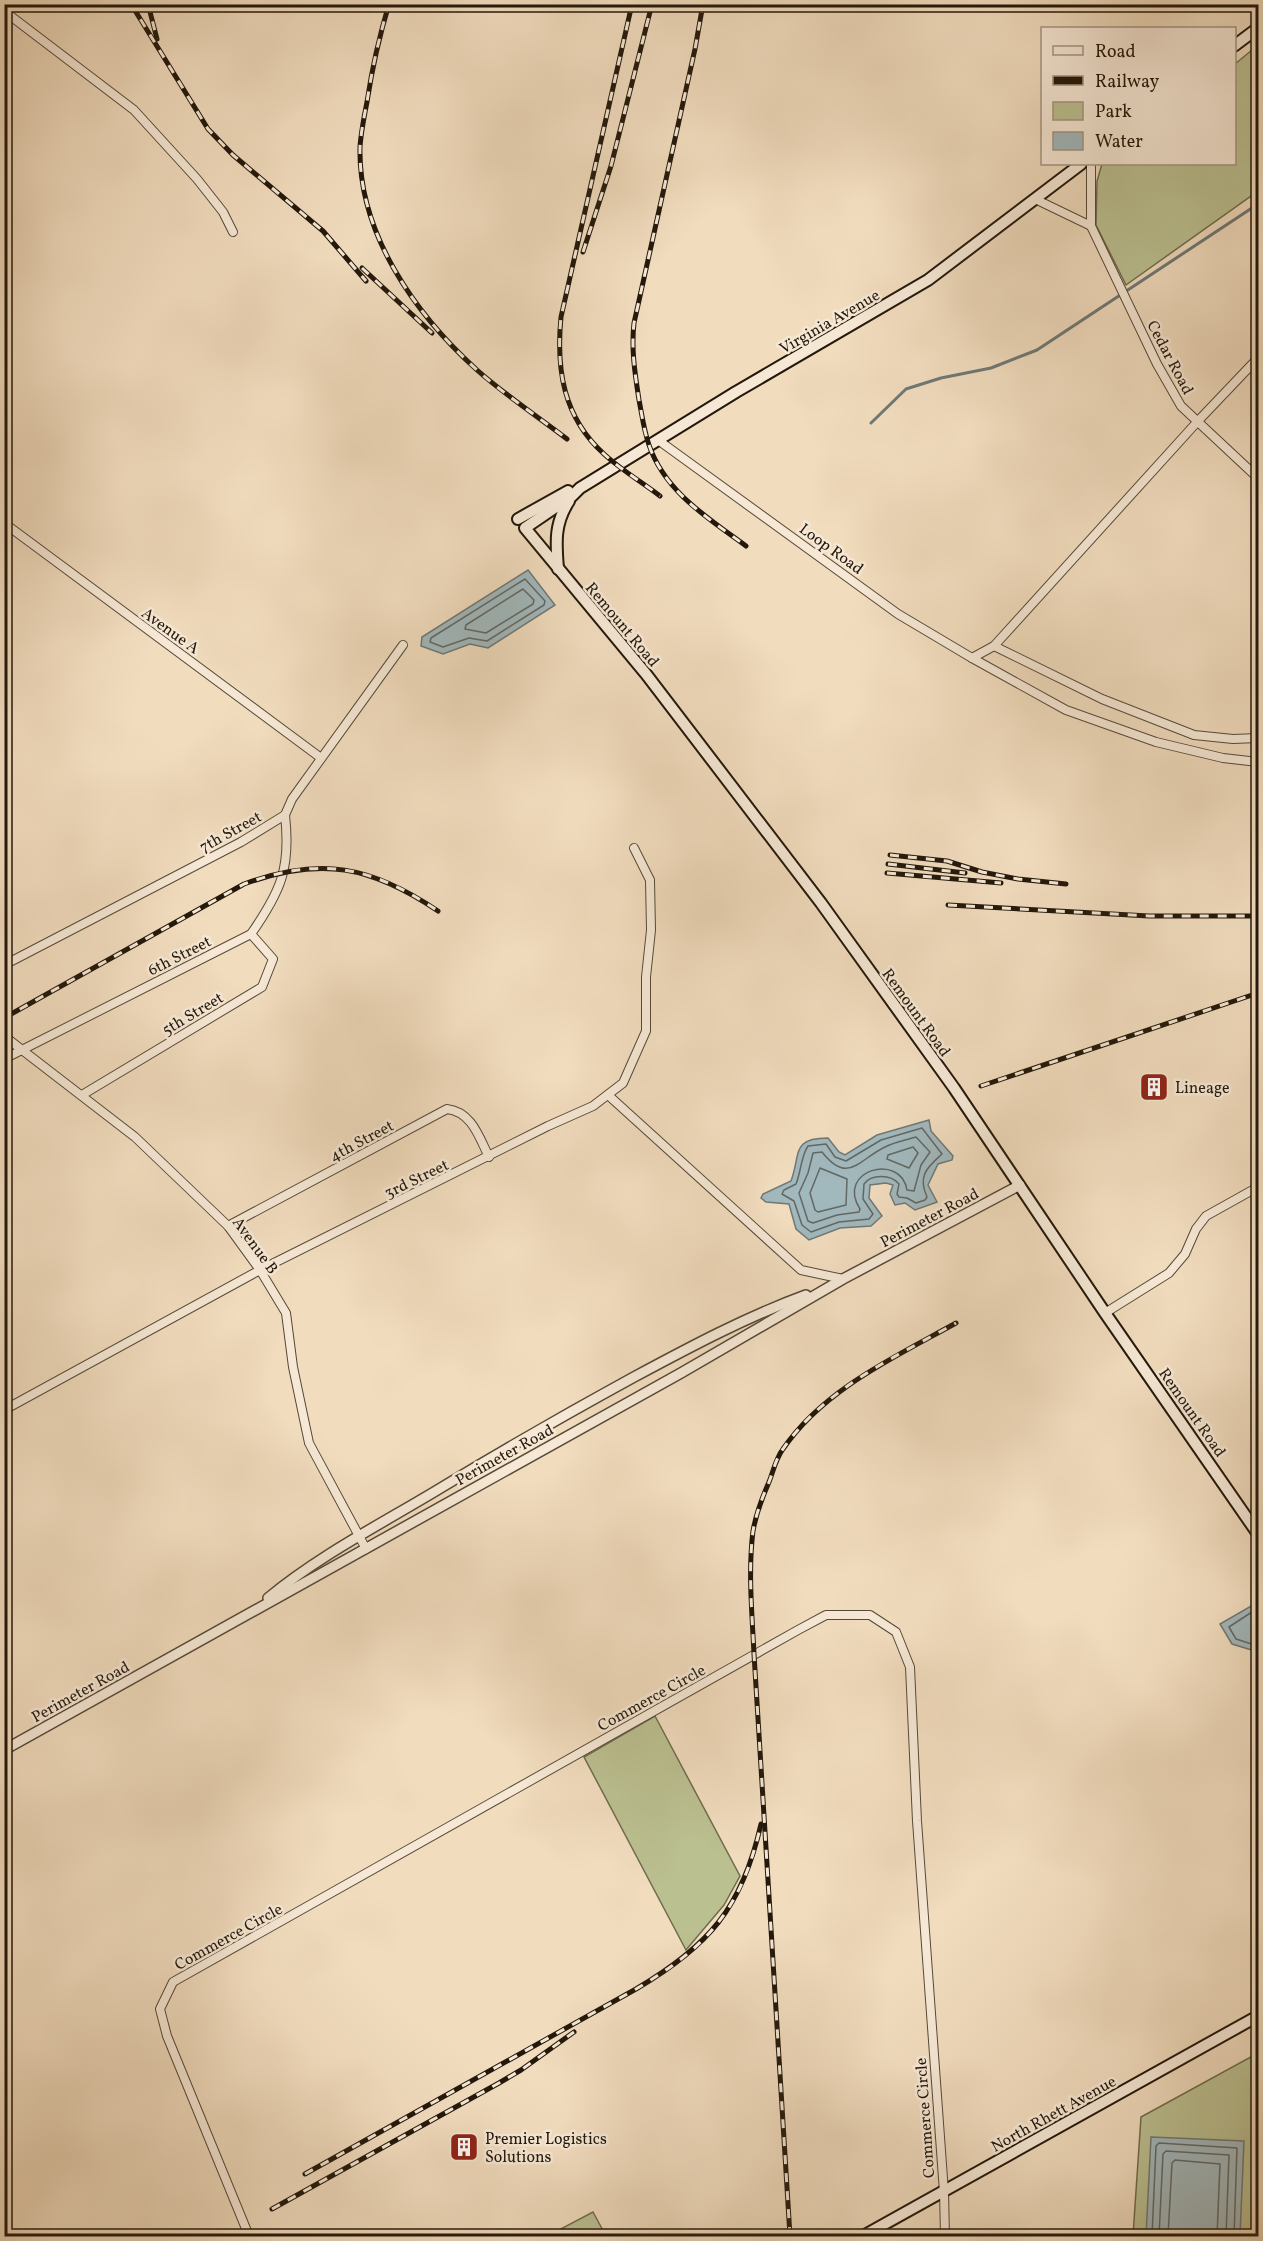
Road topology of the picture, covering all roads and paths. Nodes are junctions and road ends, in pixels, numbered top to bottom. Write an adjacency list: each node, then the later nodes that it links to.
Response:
1 (4, 11): 8 (street)
2 (1258, 28): 3 (main road)
3 (1236, 44)
4 (1080, 165): 6 (main road, Virginia Avenue)
5 (1091, 165): 7 (street, Cedar Road)
6 (1035, 199): 7 (street); 11 (main road, Virginia Avenue)
7 (1091, 226): 10 (street, Cedar Road)
8 (233, 232)
9 (1258, 358): 10 (street)
10 (1198, 421): 12 (street, Cedar Road); 18 (street)
11 (658, 440): 13 (main road, Virginia Avenue); 19 (street, Loop Road)
12 (1258, 478)
13 (576, 492): 14 (main road, Virginia Avenue); 16 (main road)
14 (522, 523): 16 (main road, Remount Road)
15 (4, 524): 21 (street, Avenue A)
16 (558, 570): 33 (main road, Remount Road)
17 (403, 645): 21 (street, 7th Street)
18 (994, 646): 19 (street); 20 (street)
19 (972, 658): 22 (street, Loop Road)
20 (1258, 738)
21 (321, 758): 23 (street, 7th Street)
22 (1258, 762)
23 (285, 815): 25 (street, 6th Street); 26 (street, 7th Street)
24 (634, 848): 31 (street, 3rd Street)
25 (251, 933): 28 (street, 6th Street); 30 (street, 5th Street)
26 (4, 965)
27 (4, 1036): 28 (street, Avenue B)
28 (22, 1050): 29 (street, 6th Street); 30 (street, Avenue B)
29 (4, 1059)
30 (82, 1095): 35 (street, Avenue B)
31 (608, 1095): 32 (street, 3rd Street); 37 (street)
32 (489, 1157): 35 (street, 4th Street); 36 (street, 3rd Street)
33 (1020, 1185): 37 (street, Perimeter Road); 39 (main road, Remount Road)
34 (1258, 1187): 39 (street)
35 (228, 1226): 36 (street, Avenue B)
36 (260, 1270): 42 (street, 3rd Street); 44 (street, Avenue B)
37 (843, 1279): 38 (street, Perimeter Road)
38 (830, 1287): 40 (street); 41 (street, Perimeter Road)
39 (1105, 1313): 43 (main road, Remount Road)
40 (618, 1386): 41 (street); 44 (street)
41 (629, 1402): 45 (street, Perimeter Road)
42 (4, 1410)
43 (1258, 1534)
44 (358, 1537): 45 (street, Avenue B); 46 (street)
45 (366, 1549): 46 (street, Perimeter Road)
46 (250, 1613): 47 (street, Perimeter Road)
47 (4, 1750)
48 (1258, 2016): 49 (main road, North Rhett Avenue)
49 (944, 2192): 50 (street, Commerce Circle); 51 (main road, North Rhett Avenue); 52 (street, Commerce Circle)
50 (249, 2236)
51 (863, 2236)
52 (945, 2236)

